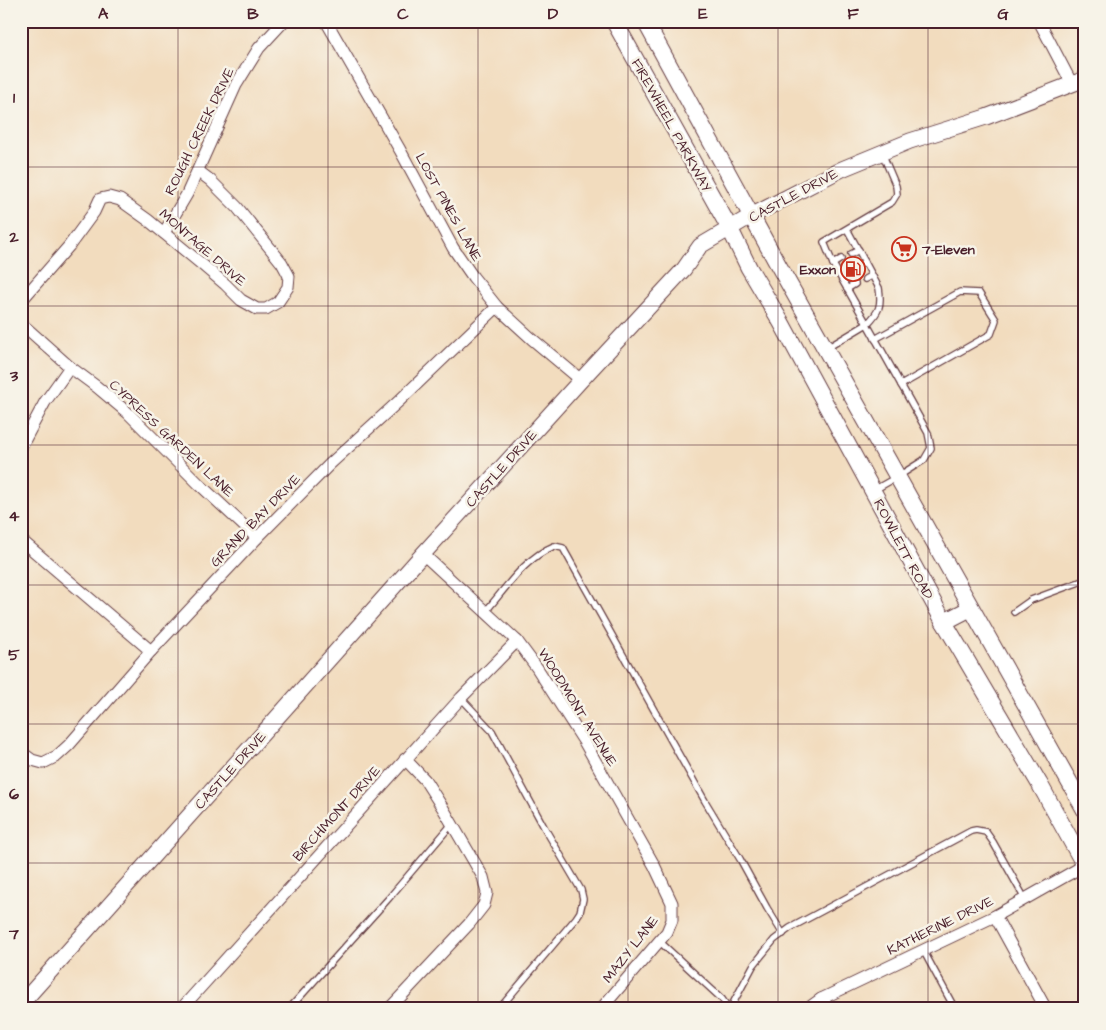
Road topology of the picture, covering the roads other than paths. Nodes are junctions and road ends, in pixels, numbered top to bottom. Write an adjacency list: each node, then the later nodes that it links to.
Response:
1 (284, 21): 8 (street, ROUGH CREEK DRIVE)
2 (326, 21): 26 (street, LOST PINES LANE)
3 (614, 21): 10 (main road, FIREWHEEL PARKWAY)
4 (645, 21): 9 (main road, FIREWHEEL PARKWAY)
5 (1039, 21): 6 (street)
6 (1078, 81): 7 (street, CASTLE DRIVE)
7 (882, 152): 9 (street, CASTLE DRIVE); 11 (lane)
8 (198, 171): 12 (street, ROUGH CREEK DRIVE); 12 (street, MONTAGE DRIVE)
9 (751, 216): 10 (street, CASTLE DRIVE); 30 (main road, ROWLETT ROAD)
10 (730, 229): 32 (street, CASTLE DRIVE); 36 (main road, ROWLETT ROAD)
11 (847, 230): 13 (lane); 17 (lane)
12 (164, 233): 25 (street, MONTAGE DRIVE)
13 (858, 250): 14 (lane); 16 (lane)
14 (851, 254)
15 (841, 259): 17 (lane)
16 (866, 262): 18 (lane); 21 (lane)
17 (833, 264): 20 (lane)
18 (858, 266)
19 (848, 271): 20 (lane)
20 (840, 275): 24 (lane)
21 (872, 275): 22 (lane); 28 (lane)
22 (865, 279)
23 (855, 284): 24 (lane)
24 (847, 289): 28 (lane)
25 (21, 301)
26 (497, 307): 32 (street, LOST PINES LANE); 37 (street, GRAND BAY DRIVE)
27 (21, 321): 31 (street, CYPRESS GARDEN LANE)
28 (867, 324): 29 (lane); 30 (lane)
29 (875, 339): 33 (lane); 33 (lane)
30 (825, 349): 35 (main road, ROWLETT ROAD)
31 (70, 367): 34 (street); 37 (street, CYPRESS GARDEN LANE)
32 (581, 380): 39 (street, CASTLE DRIVE)
33 (901, 385): 35 (lane)
34 (21, 447)
35 (898, 478): 36 (lane); 41 (main road, ROWLETT ROAD)
36 (872, 491): 44 (main road, ROWLETT ROAD)
37 (257, 538): 46 (street, GRAND BAY DRIVE)
38 (21, 540): 46 (street)
39 (423, 554): 42 (street, WOODMONT AVENUE); 60 (street, CASTLE DRIVE)
40 (1085, 580): 43 (lane)
41 (971, 608): 44 (main road); 50 (main road, ROWLETT ROAD)
42 (485, 612): 45 (street, WOODMONT AVENUE); 56 (lane)
43 (1014, 612)
44 (944, 622): 52 (main road, ROWLETT ROAD)
45 (517, 641): 47 (street, BIRCHMONT DRIVE); 54 (street, WOODMONT AVENUE)
46 (151, 651): 48 (street, GRAND BAY DRIVE)
47 (461, 698): 49 (street, BIRCHMONT DRIVE); 65 (lane)
48 (21, 752)
49 (405, 759): 51 (street); 62 (street, BIRCHMONT DRIVE)
50 (1085, 810)
51 (452, 824): 63 (lane); 64 (street)
52 (1085, 865): 53 (street, KATHERINE DRIVE)
53 (1025, 899): 55 (street, KATHERINE DRIVE); 56 (lane)
54 (672, 903): 57 (street, MAZY LANE)
55 (995, 916): 58 (street, KATHERINE DRIVE); 70 (street)
56 (783, 934): 66 (lane)
57 (659, 941): 61 (street, MAZY LANE); 66 (lane)
58 (923, 950): 59 (street, KATHERINE DRIVE); 69 (lane)
59 (822, 999): 67 (street, KATHERINE DRIVE); 68 (street)
60 (21, 1004)
61 (607, 1007)
62 (181, 1009)
63 (289, 1009)
64 (389, 1009)
65 (499, 1009)
66 (730, 1009)
67 (807, 1009)
68 (830, 1009)
69 (955, 1009)
70 (1046, 1009)

